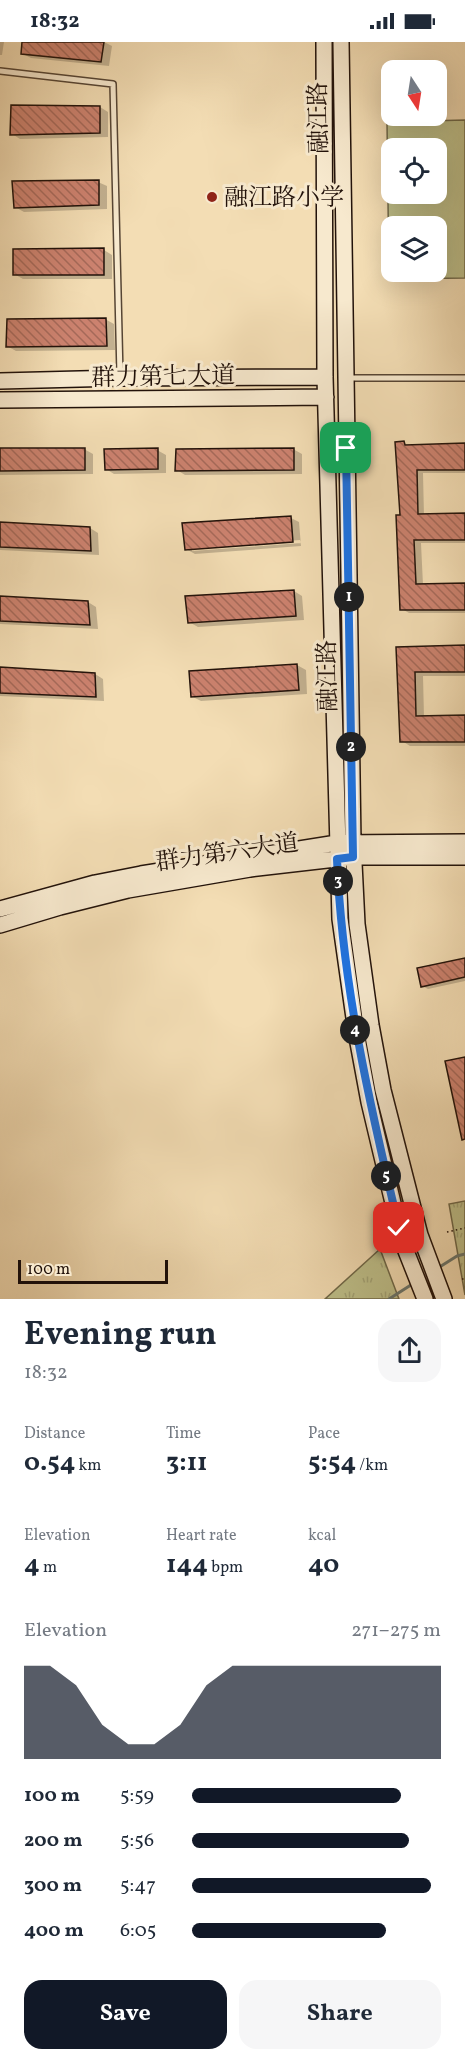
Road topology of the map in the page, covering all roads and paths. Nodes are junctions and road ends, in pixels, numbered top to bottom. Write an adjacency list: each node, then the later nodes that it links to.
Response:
1 (324, 42): 4 (main road, 融江路)
2 (340, 42): 6 (main road, 融江路)
3 (0, 71): 5 (lane)
4 (326, 377): 5 (main road, 群力第七大道); 9 (main road, 融江路)
5 (120, 378): 8 (main road, 群力第七大道)
6 (345, 378): 7 (lane); 13 (main road, 融江路)
7 (465, 378)
8 (0, 381)
9 (326, 397): 10 (main road, 群力第七大道); 12 (main road, 融江路)
10 (0, 400)
11 (465, 842): 13 (main road, 群力第六大道)
12 (337, 843): 13 (main road, 群力第六大道); 15 (main road, 融江路); 16 (main road, 群力第六大道)
13 (353, 850): 14 (main road, 群力第六大道); 15 (main road, 群力第六大道); 21 (main road, 融江路)
14 (465, 856)
15 (337, 859): 17 (main road, 群力第六大道); 20 (main road, 融江路)
16 (0, 909)
17 (0, 925)
18 (465, 1228): 19 (path)
19 (447, 1232)
20 (422, 1293)
21 (444, 1299)

